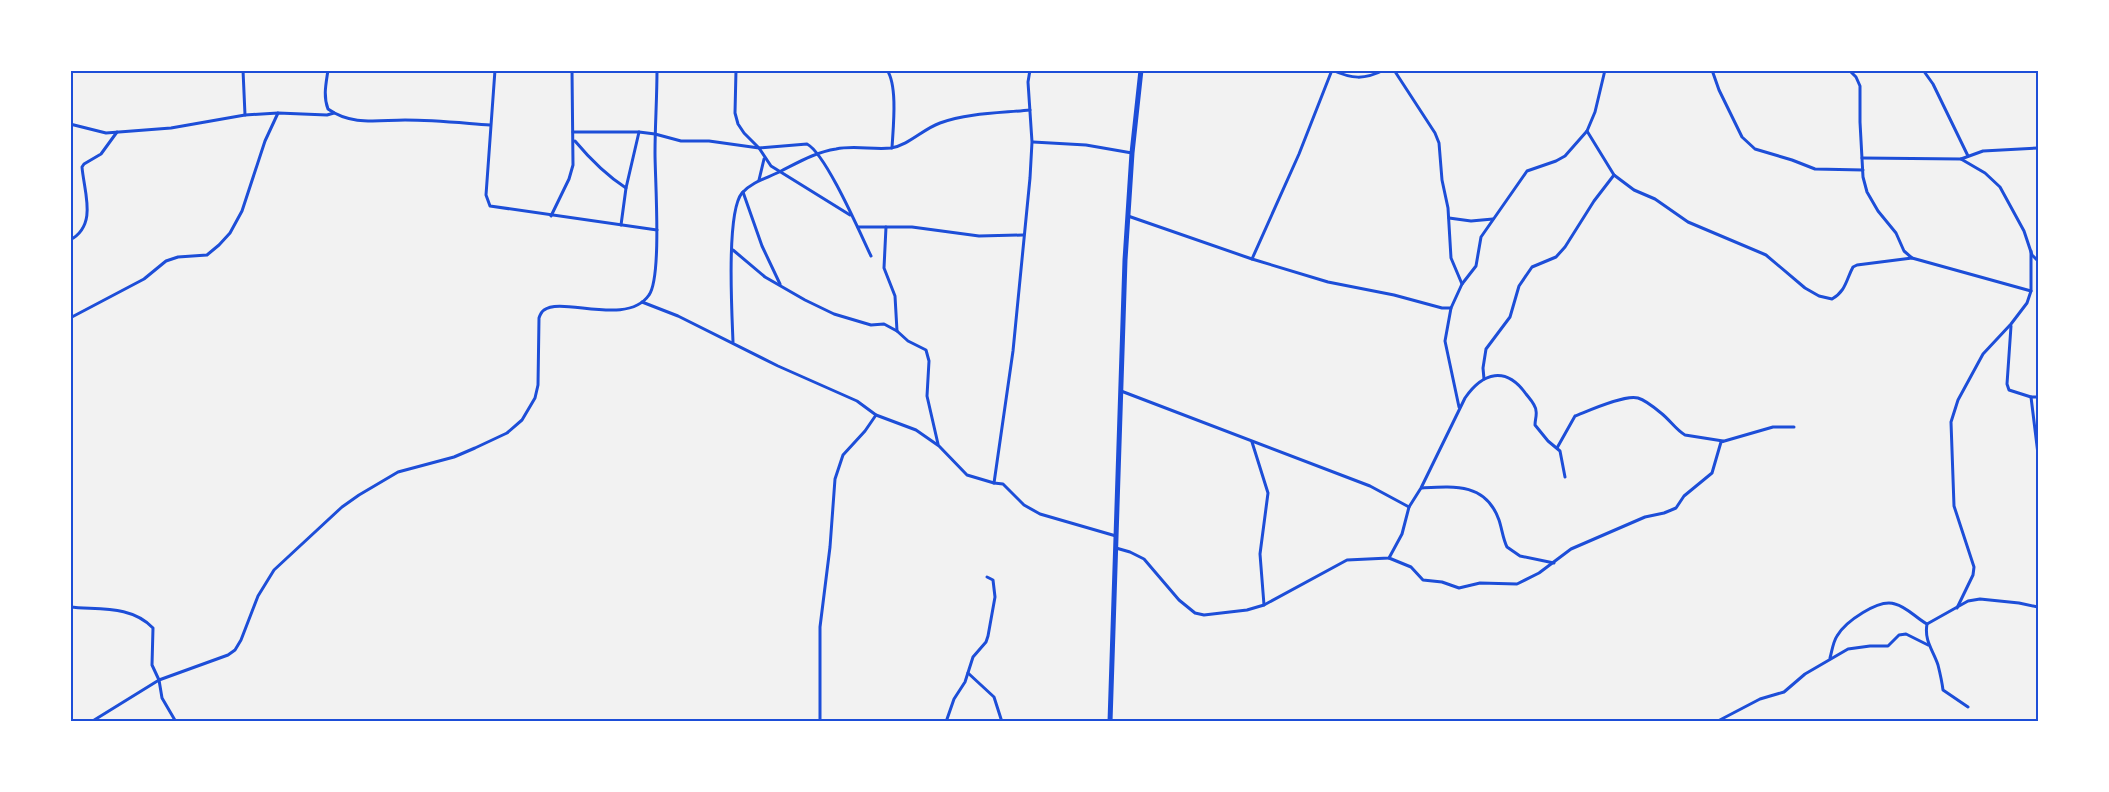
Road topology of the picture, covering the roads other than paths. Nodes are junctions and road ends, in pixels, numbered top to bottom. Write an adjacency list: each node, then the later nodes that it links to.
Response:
1 (243, 70): 20 (street)
2 (328, 70): 19 (street)
3 (495, 70): 22 (street)
4 (572, 70): 25 (street)
5 (657, 70): 27 (street)
6 (736, 70): 30 (street)
7 (886, 70): 31 (street)
8 (1030, 70): 17 (street)
9 (1141, 70): 34 (highway)
10 (1384, 70): 16 (street)
11 (1394, 70): 48 (street)
12 (1605, 70): 23 (street)
13 (1712, 70): 39 (street)
14 (1849, 70): 37 (street)
15 (1923, 70): 36 (street)
16 (1332, 71): 60 (street)
17 (1030, 110): 29 (street); 31 (street)
18 (278, 113): 19 (street); 20 (street); 67 (street)
19 (334, 113): 22 (street)
20 (245, 115): 24 (street)
21 (70, 124): 24 (street)
22 (490, 125): 45 (street)
23 (1587, 131): 41 (street); 49 (street)
24 (117, 132): 55 (street)
25 (573, 132): 26 (street); 28 (street)
26 (639, 132): 27 (street); 43 (street)
27 (655, 134): 30 (street); 53 (street)
28 (574, 140): 43 (street); 45 (street)
29 (1032, 142): 34 (street); 54 (street)
30 (759, 148): 33 (street); 35 (street)
31 (892, 148): 33 (street)
32 (2038, 148): 36 (street)
33 (818, 153): 40 (street); 46 (street)
34 (1132, 153): 47 (highway)
35 (764, 156): 40 (street); 42 (street)
36 (1968, 156): 38 (street)
37 (1862, 158): 38 (street); 39 (street)
38 (1961, 159): 57 (street)
39 (1863, 170): 59 (street)
40 (779, 172): 42 (street); 46 (street)
41 (1614, 175): 59 (street); 71 (street)
42 (759, 180): 44 (street)
43 (626, 188): 50 (street)
44 (743, 192): 56 (street); 63 (street)
45 (551, 216): 50 (street)
46 (852, 216): 51 (street)
47 (1128, 216): 60 (street); 72 (highway)
48 (1449, 218): 49 (street); 62 (street)
49 (1493, 219): 62 (street)
50 (621, 225): 53 (street)
51 (858, 227): 52 (street); 58 (street)
52 (886, 227): 54 (street); 69 (street)
53 (657, 230): 65 (street)
54 (1024, 235): 84 (street)
55 (70, 240)
56 (733, 250): 63 (street); 70 (street)
57 (2031, 251): 61 (street); 64 (street)
58 (871, 256)
59 (1912, 258): 64 (street)
60 (1252, 259): 66 (street)
61 (2038, 261)
62 (1462, 284): 66 (street)
63 (782, 287): 69 (street)
64 (2031, 291): 68 (street)
65 (642, 302): 70 (street); 100 (street)
66 (1451, 309): 75 (street)
67 (70, 318)
68 (2011, 324): 73 (street); 95 (street)
69 (897, 331): 80 (street)
70 (733, 342): 76 (street)
71 (1484, 379): 75 (street); 81 (street)
72 (1121, 391): 79 (street); 87 (highway)
73 (2031, 397): 74 (street); 82 (street)
74 (2038, 397)
75 (1459, 408): 85 (street)
76 (876, 414): 80 (street); 104 (street)
77 (1794, 427): 78 (street)
78 (1723, 441): 81 (street); 90 (street)
79 (1252, 442): 86 (street); 92 (street)
80 (939, 446): 84 (street)
81 (1557, 448): 83 (street)
82 (2038, 454)
83 (1565, 477)
84 (994, 483): 87 (street)
85 (1421, 488): 86 (street); 90 (street)
86 (1409, 507): 89 (street)
87 (1116, 536): 88 (highway)
88 (1116, 548): 92 (street); 107 (highway)
89 (1389, 558): 90 (street); 92 (street)
90 (1554, 563)
91 (987, 577): 99 (street)
92 (1264, 605)
93 (70, 607): 100 (street)
94 (2038, 607): 95 (street)
95 (1957, 608): 96 (street)
96 (1927, 624): 97 (street); 98 (street)
97 (1928, 645): 98 (street); 101 (street)
98 (1830, 658): 108 (street)
99 (968, 674): 105 (street); 106 (street)
100 (159, 680): 102 (street); 103 (street)
101 (1968, 707)
102 (91, 722)
103 (176, 722)
104 (820, 722)
105 (946, 722)
106 (1002, 722)
107 (1110, 722)
108 (1716, 722)

